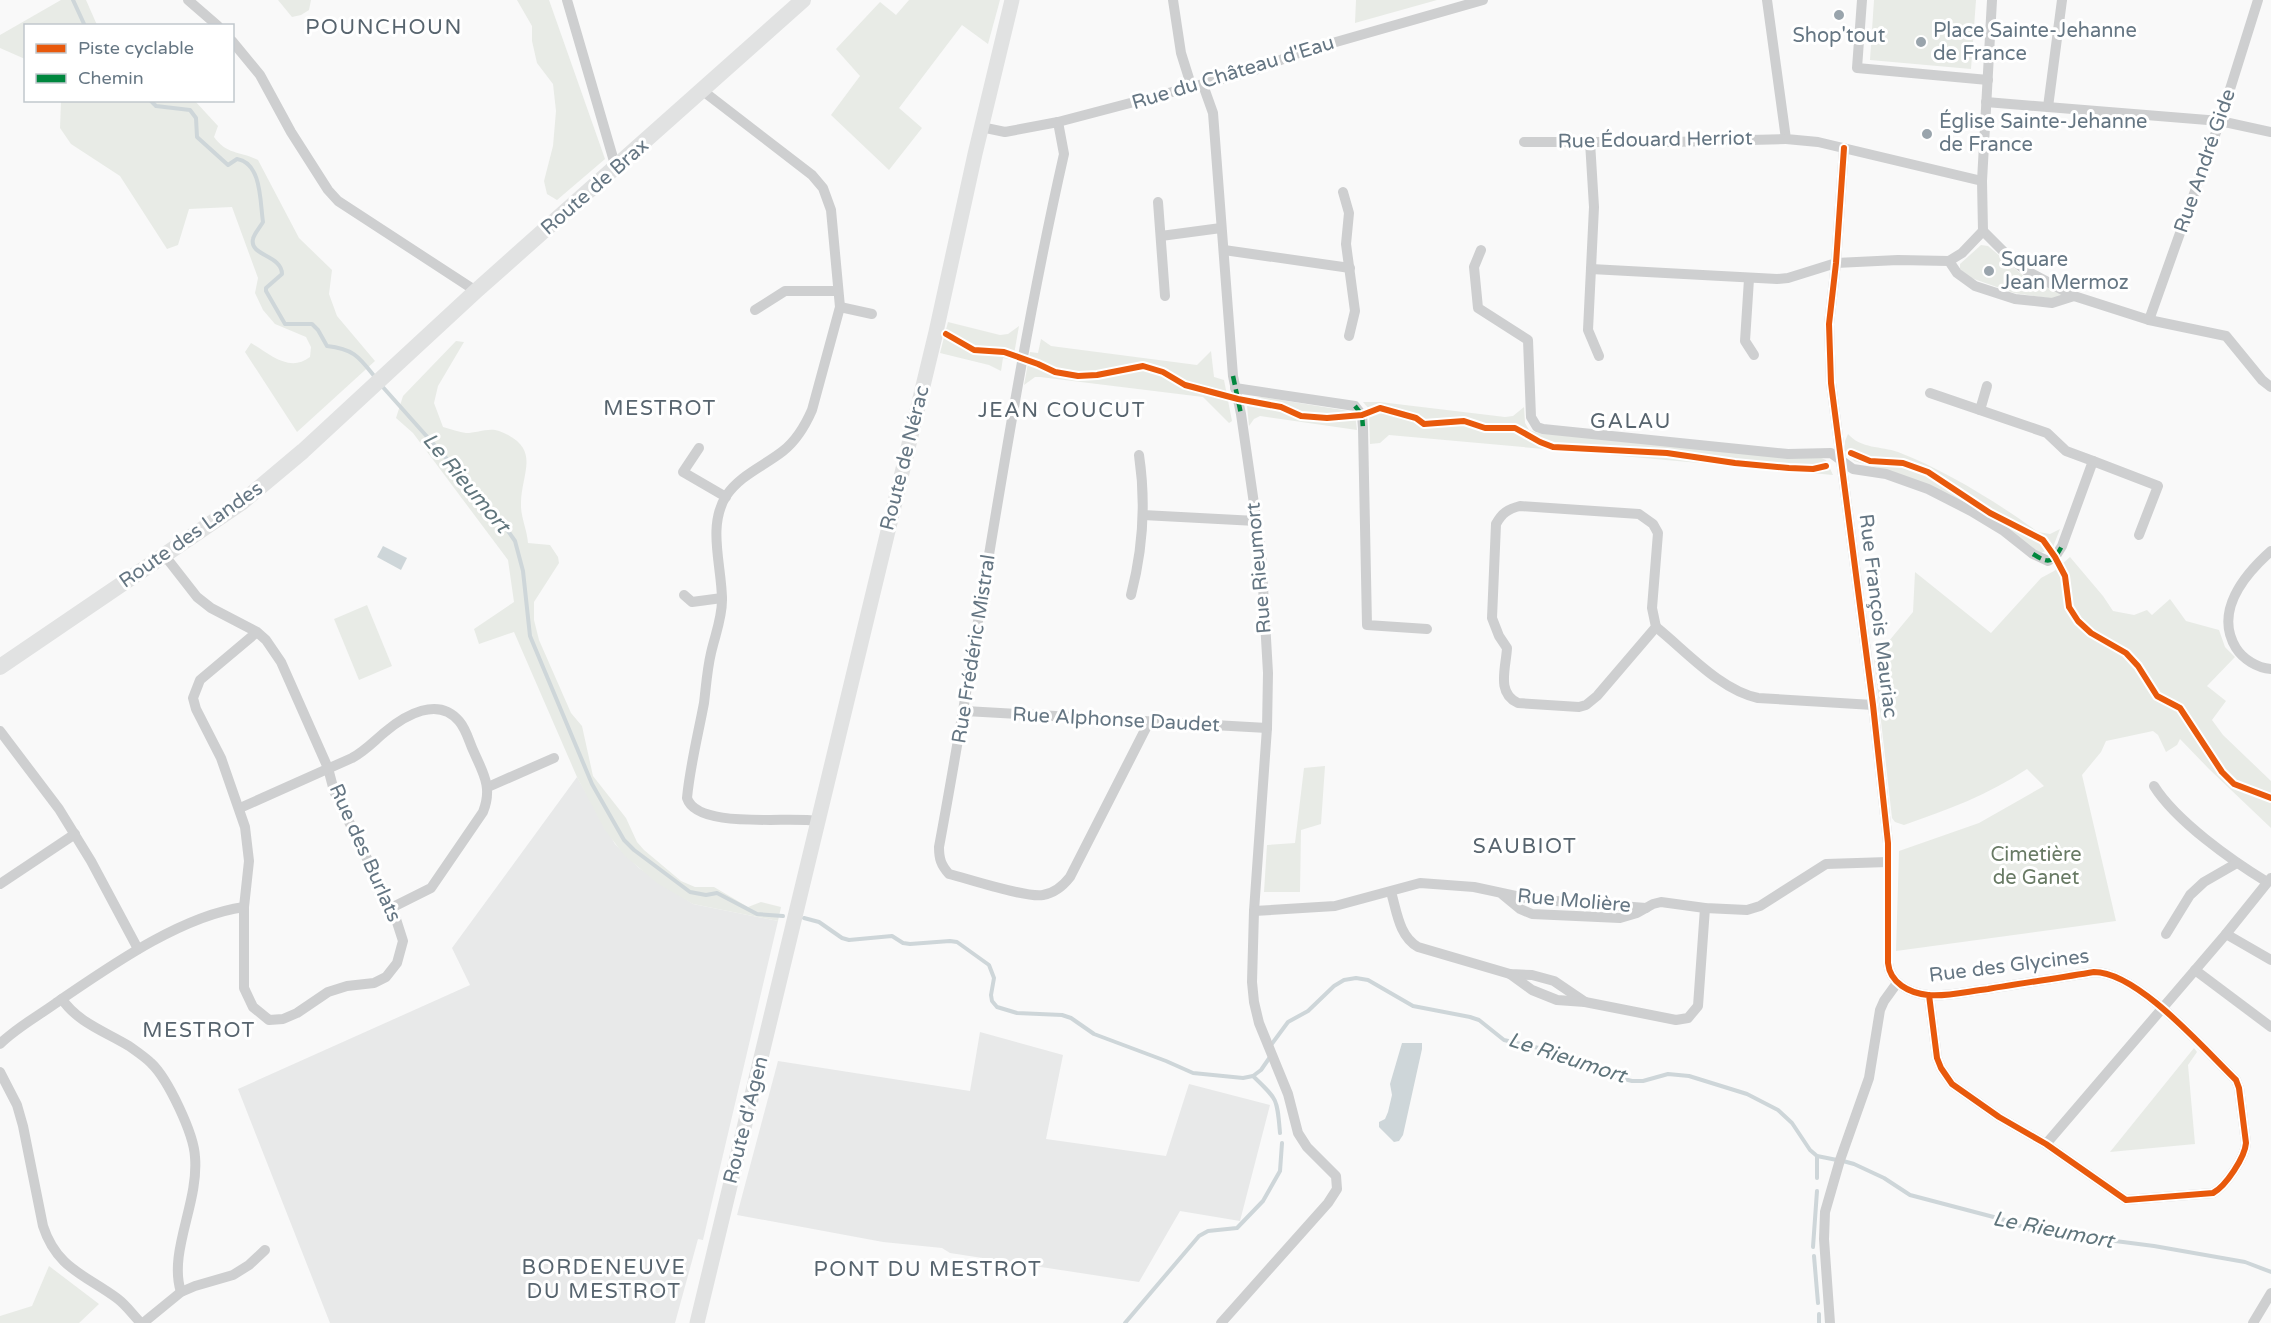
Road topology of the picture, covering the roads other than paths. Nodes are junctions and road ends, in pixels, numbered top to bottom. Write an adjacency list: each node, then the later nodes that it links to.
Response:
1 (188, 0): 12 (street)
2 (567, 0): 27 (street)
3 (803, 0): 16 (main road, Route de Brax)
4 (1012, 0): 21 (main road, Route de Nérac)
5 (1173, 0): 15 (street, Rue Rieumort)
6 (1483, 0): 15 (street, Rue du Château d'Eau)
7 (1767, 0): 23 (street)
8 (1862, 0): 14 (street)
9 (1992, 0): 14 (street)
10 (2062, 0): 18 (street)
11 (2258, 0): 19 (street, Rue André Gide)
12 (216, 24)
13 (234, 42): 41 (street)
14 (1988, 80): 17 (street)
15 (1198, 86): 20 (street, Rue du Château d'Eau); 31 (street, Rue Rieumort)
16 (702, 91): 27 (main road, Route de Brax); 42 (street)
17 (1986, 102): 18 (street); 28 (street)
18 (2048, 107): 19 (street)
19 (2220, 121): 22 (street); 48 (street, Rue André Gide)
20 (1058, 122): 21 (street, Rue du Château d'Eau); 77 (street, Rue Frédéric Mistral)
21 (981, 127): 86 (main road, Route de Nérac)
22 (2271, 132)
23 (1786, 139): 25 (street, Rue Édouard Herriot); 26 (street, Rue Édouard Herriot)
24 (1524, 142): 25 (street, Rue Édouard Herriot)
25 (1590, 142): 39 (street)
26 (1844, 148): 28 (street, Rue Édouard Herriot); 37 (street, Rue François Mauriac)
27 (616, 168): 41 (main road, Route de Brax)
28 (1982, 181): 32 (street)
29 (1343, 192): 38 (street)
30 (1158, 202): 33 (street)
31 (1221, 228): 33 (street); 34 (street, Rue Rieumort)
32 (1983, 231): 36 (street); 44 (street)
33 (1161, 236): 43 (street)
34 (1224, 250): 38 (street); 55 (street, Rue Rieumort)
35 (1481, 250): 60 (street)
36 (1949, 261): 37 (street); 44 (street)
37 (1836, 263): 40 (street); 60 (street, Rue François Mauriac)
38 (1350, 268): 49 (street)
39 (1591, 269): 40 (street); 51 (street)
40 (1749, 279): 50 (street)
41 (477, 291): 52 (main road, Route de Brax)
42 (838, 291): 45 (street); 46 (street)
43 (1166, 296)
44 (2074, 296): 48 (street)
45 (840, 307): 47 (street); 62 (street)
46 (755, 310)
47 (872, 314)
48 (2150, 320): 54 (street)
49 (1349, 336)
50 (1754, 355)
51 (1599, 356)
52 (388, 375): 67 (main road, Route des Landes)
53 (1987, 386): 57 (street)
54 (2271, 387)
55 (1235, 388): 64 (street, Rue Rieumort); 72 (street)
56 (1930, 393): 57 (street)
57 (1980, 410): 61 (street)
58 (699, 448): 62 (street)
59 (1139, 455): 63 (street)
60 (1841, 458): 61 (street); 76 (street, Rue François Mauriac)
61 (2093, 461): 65 (street)
62 (726, 497): 70 (street)
63 (1143, 515): 64 (street); 69 (street)
64 (1256, 521): 79 (street, Rue Rieumort)
65 (2139, 535)
66 (2271, 551): 75 (street)
67 (165, 556): 73 (street); 74 (main road, Route des Landes)
68 (684, 595): 70 (street)
69 (1131, 595)
70 (722, 598): 86 (street)
71 (1656, 627): 71 (street); 76 (street)
72 (1427, 629)
73 (257, 632): 82 (street, Rue des Burlats); 85 (street, Rue des Burlats)
74 (0, 667)
75 (2271, 669)
76 (1873, 705): 88 (street, Rue François Mauriac)
77 (965, 711): 78 (street, Rue Alphonse Daudet); 78 (street, Rue Frédéric Mistral)
78 (1149, 722): 79 (street, Rue Alphonse Daudet)
79 (1268, 728): 96 (street, Rue Rieumort)
80 (0, 731): 87 (street)
81 (554, 758): 84 (street)
82 (328, 768): 84 (street); 85 (street); 94 (street, Rue des Burlats)
83 (2154, 786): 89 (street)
84 (488, 787): 94 (street)
85 (240, 808): 93 (street, Rue des Burlats)
86 (817, 821): 97 (main road, Route de Nérac)
87 (75, 834): 91 (street); 100 (street)
88 (1888, 862): 95 (street, Rue Molière); 104 (street, Rue François Mauriac)
89 (2237, 863): 90 (street); 98 (street)
90 (2269, 880): 99 (street)
91 (0, 884)
92 (1392, 892): 95 (street, Rue Molière); 96 (street, Rue Molière); 103 (street)
93 (244, 907): 94 (street, Rue des Burlats); 100 (street)
94 (391, 908)
95 (1705, 908): 107 (street)
96 (1254, 911): 118 (street, Rue Rieumort)
97 (794, 916): 117 (main road, Route d'Agen)
98 (2166, 934)
99 (2226, 934): 101 (street); 102 (street)
100 (138, 949): 106 (street)
101 (2271, 960)
102 (2195, 970): 108 (street); 109 (street)
103 (1510, 974): 107 (street); 107 (street)
104 (1894, 979): 105 (street, Rue des Glycines); 119 (street)
105 (1929, 995): 108 (street, Rue des Glycines); 112 (street, Rue des Glycines)
106 (62, 999): 110 (street); 114 (street)
107 (1585, 1002)
108 (2163, 1008): 112 (street); 112 (street, Rue des Glycines)
109 (2271, 1027)
110 (0, 1044)
111 (0, 1072): 116 (street)
112 (2046, 1144)
113 (265, 1250): 114 (street)
114 (180, 1292): 116 (street)
115 (2271, 1293): 120 (street)
116 (142, 1323)
117 (697, 1323)
118 (1221, 1323)
119 (1830, 1323)
120 (2253, 1323)

